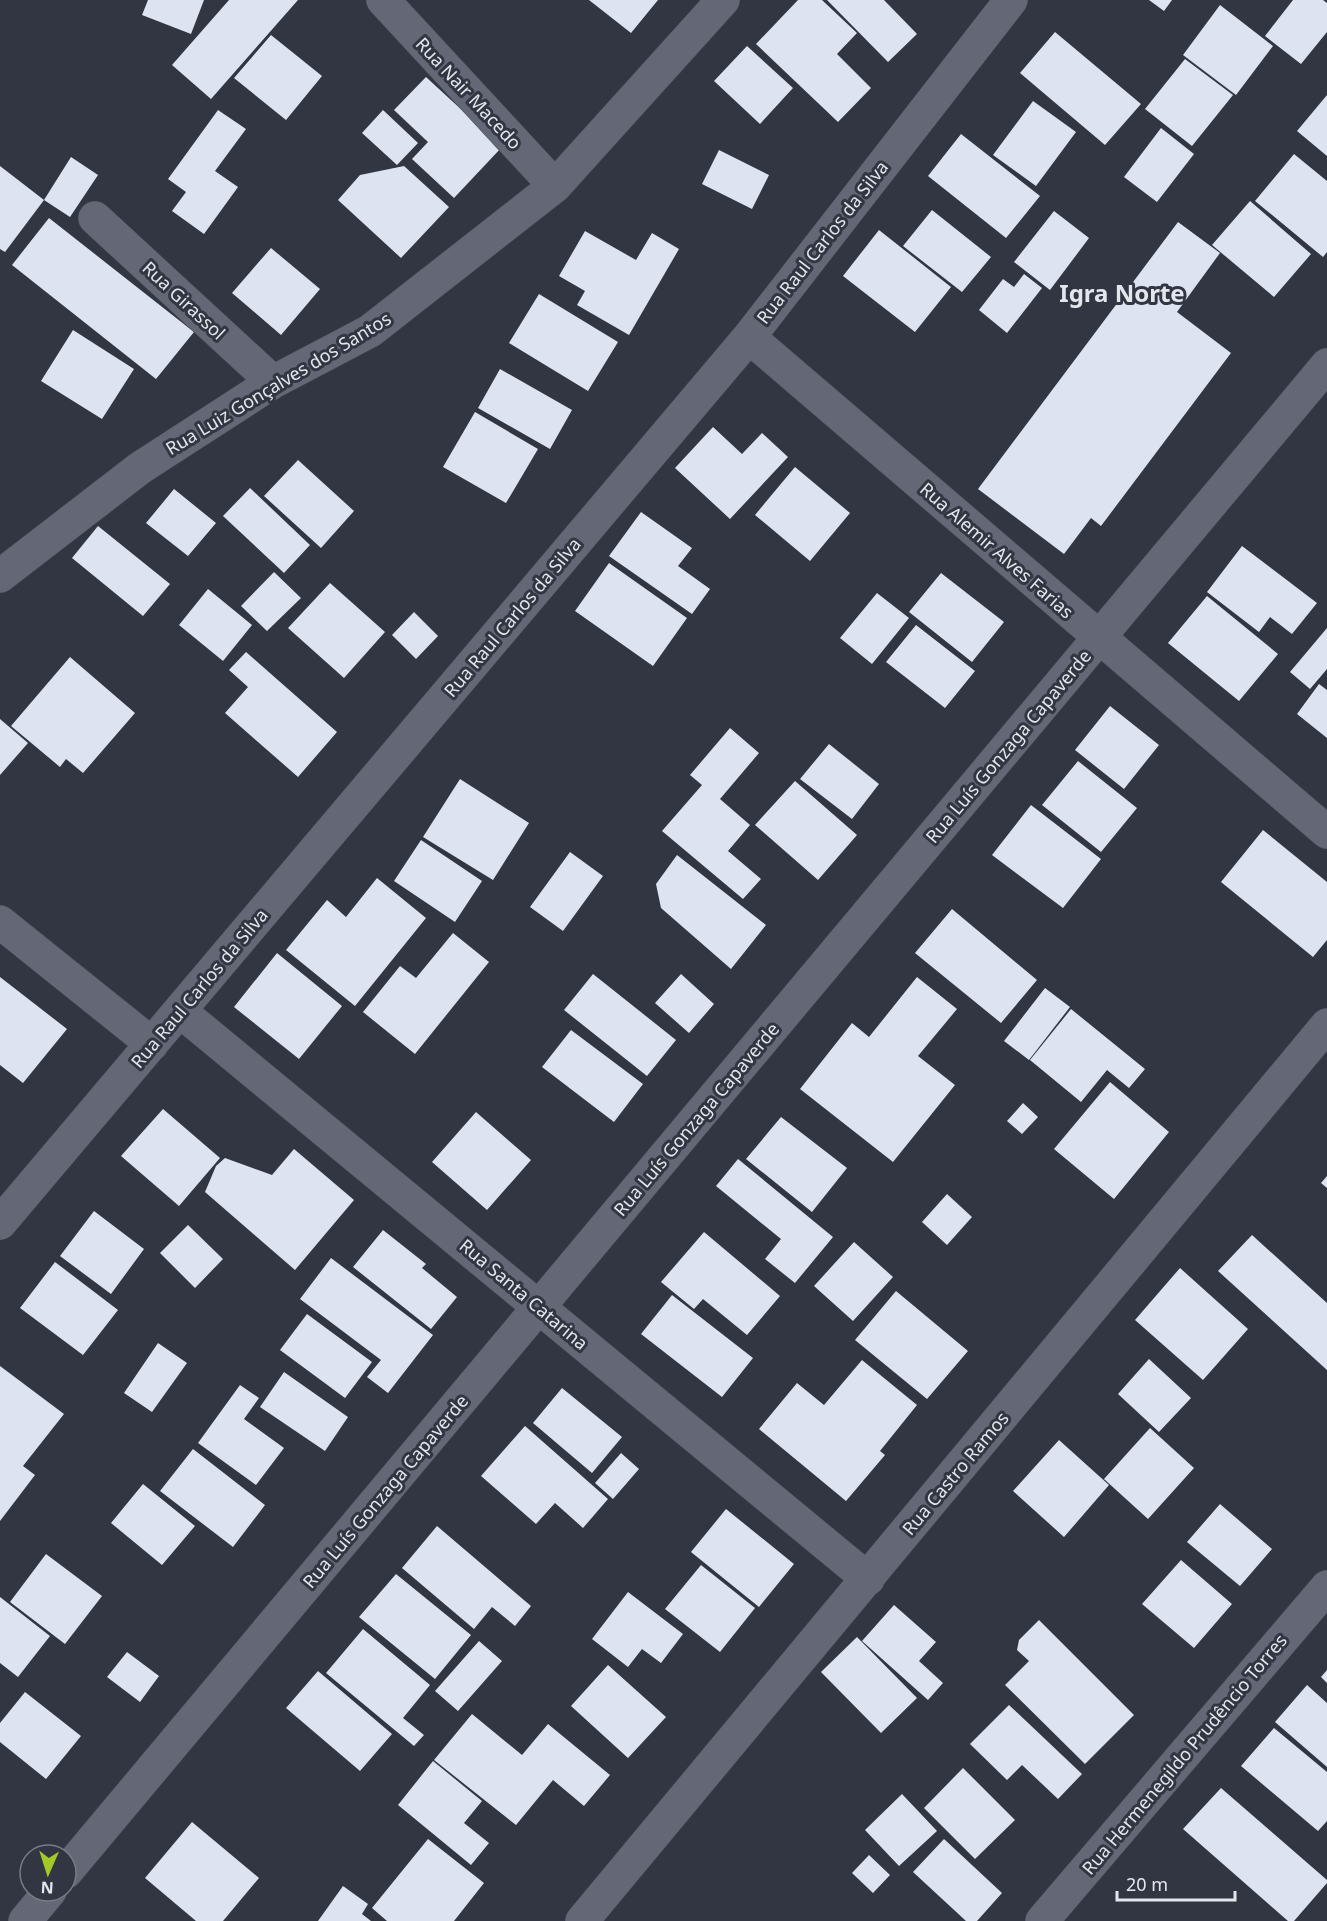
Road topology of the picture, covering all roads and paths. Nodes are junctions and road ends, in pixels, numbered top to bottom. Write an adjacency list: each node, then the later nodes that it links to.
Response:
1 (383, 0): 4 (street, Rua Nair Macedo)
2 (723, 0): 4 (street, Rua Luiz Gonçalves dos Santos)
3 (1011, 0): 6 (street, Rua Raul Carlos da Silva)
4 (555, 186): 8 (street, Rua Luiz Gonçalves dos Santos)
5 (95, 218): 8 (street, Rua Girassol)
6 (748, 337): 10 (street, Rua Alemir Alves Farias); 13 (street, Rua Raul Carlos da Silva)
7 (1327, 365): 10 (street, Rua Luís Gonzaga Capaverde)
8 (273, 382): 9 (street, Rua Luiz Gonçalves dos Santos)
9 (0, 576)
10 (1099, 638): 11 (street, Rua Alemir Alves Farias); 17 (street, Rua Luís Gonzaga Capaverde)
11 (1327, 832)
12 (0, 922): 15 (street)
13 (180, 1011): 15 (street, Rua Raul Carlos da Silva); 17 (street, Rua Santa Catarina)
14 (1327, 1025): 18 (street, Rua Castro Ramos)
15 (152, 1044): 16 (street, Rua Raul Carlos da Silva)
16 (0, 1222)
17 (539, 1306): 18 (street, Rua Santa Catarina); 20 (street, Rua Luís Gonzaga Capaverde)
18 (868, 1579): 23 (street, Rua Castro Ramos)
19 (1327, 1587): 24 (street, Rua Hermenegildo Prudêncio Torres)
20 (78, 1858)
21 (41, 1903): 22 (street)
22 (25, 1921)
23 (582, 1921)
24 (1042, 1921)

